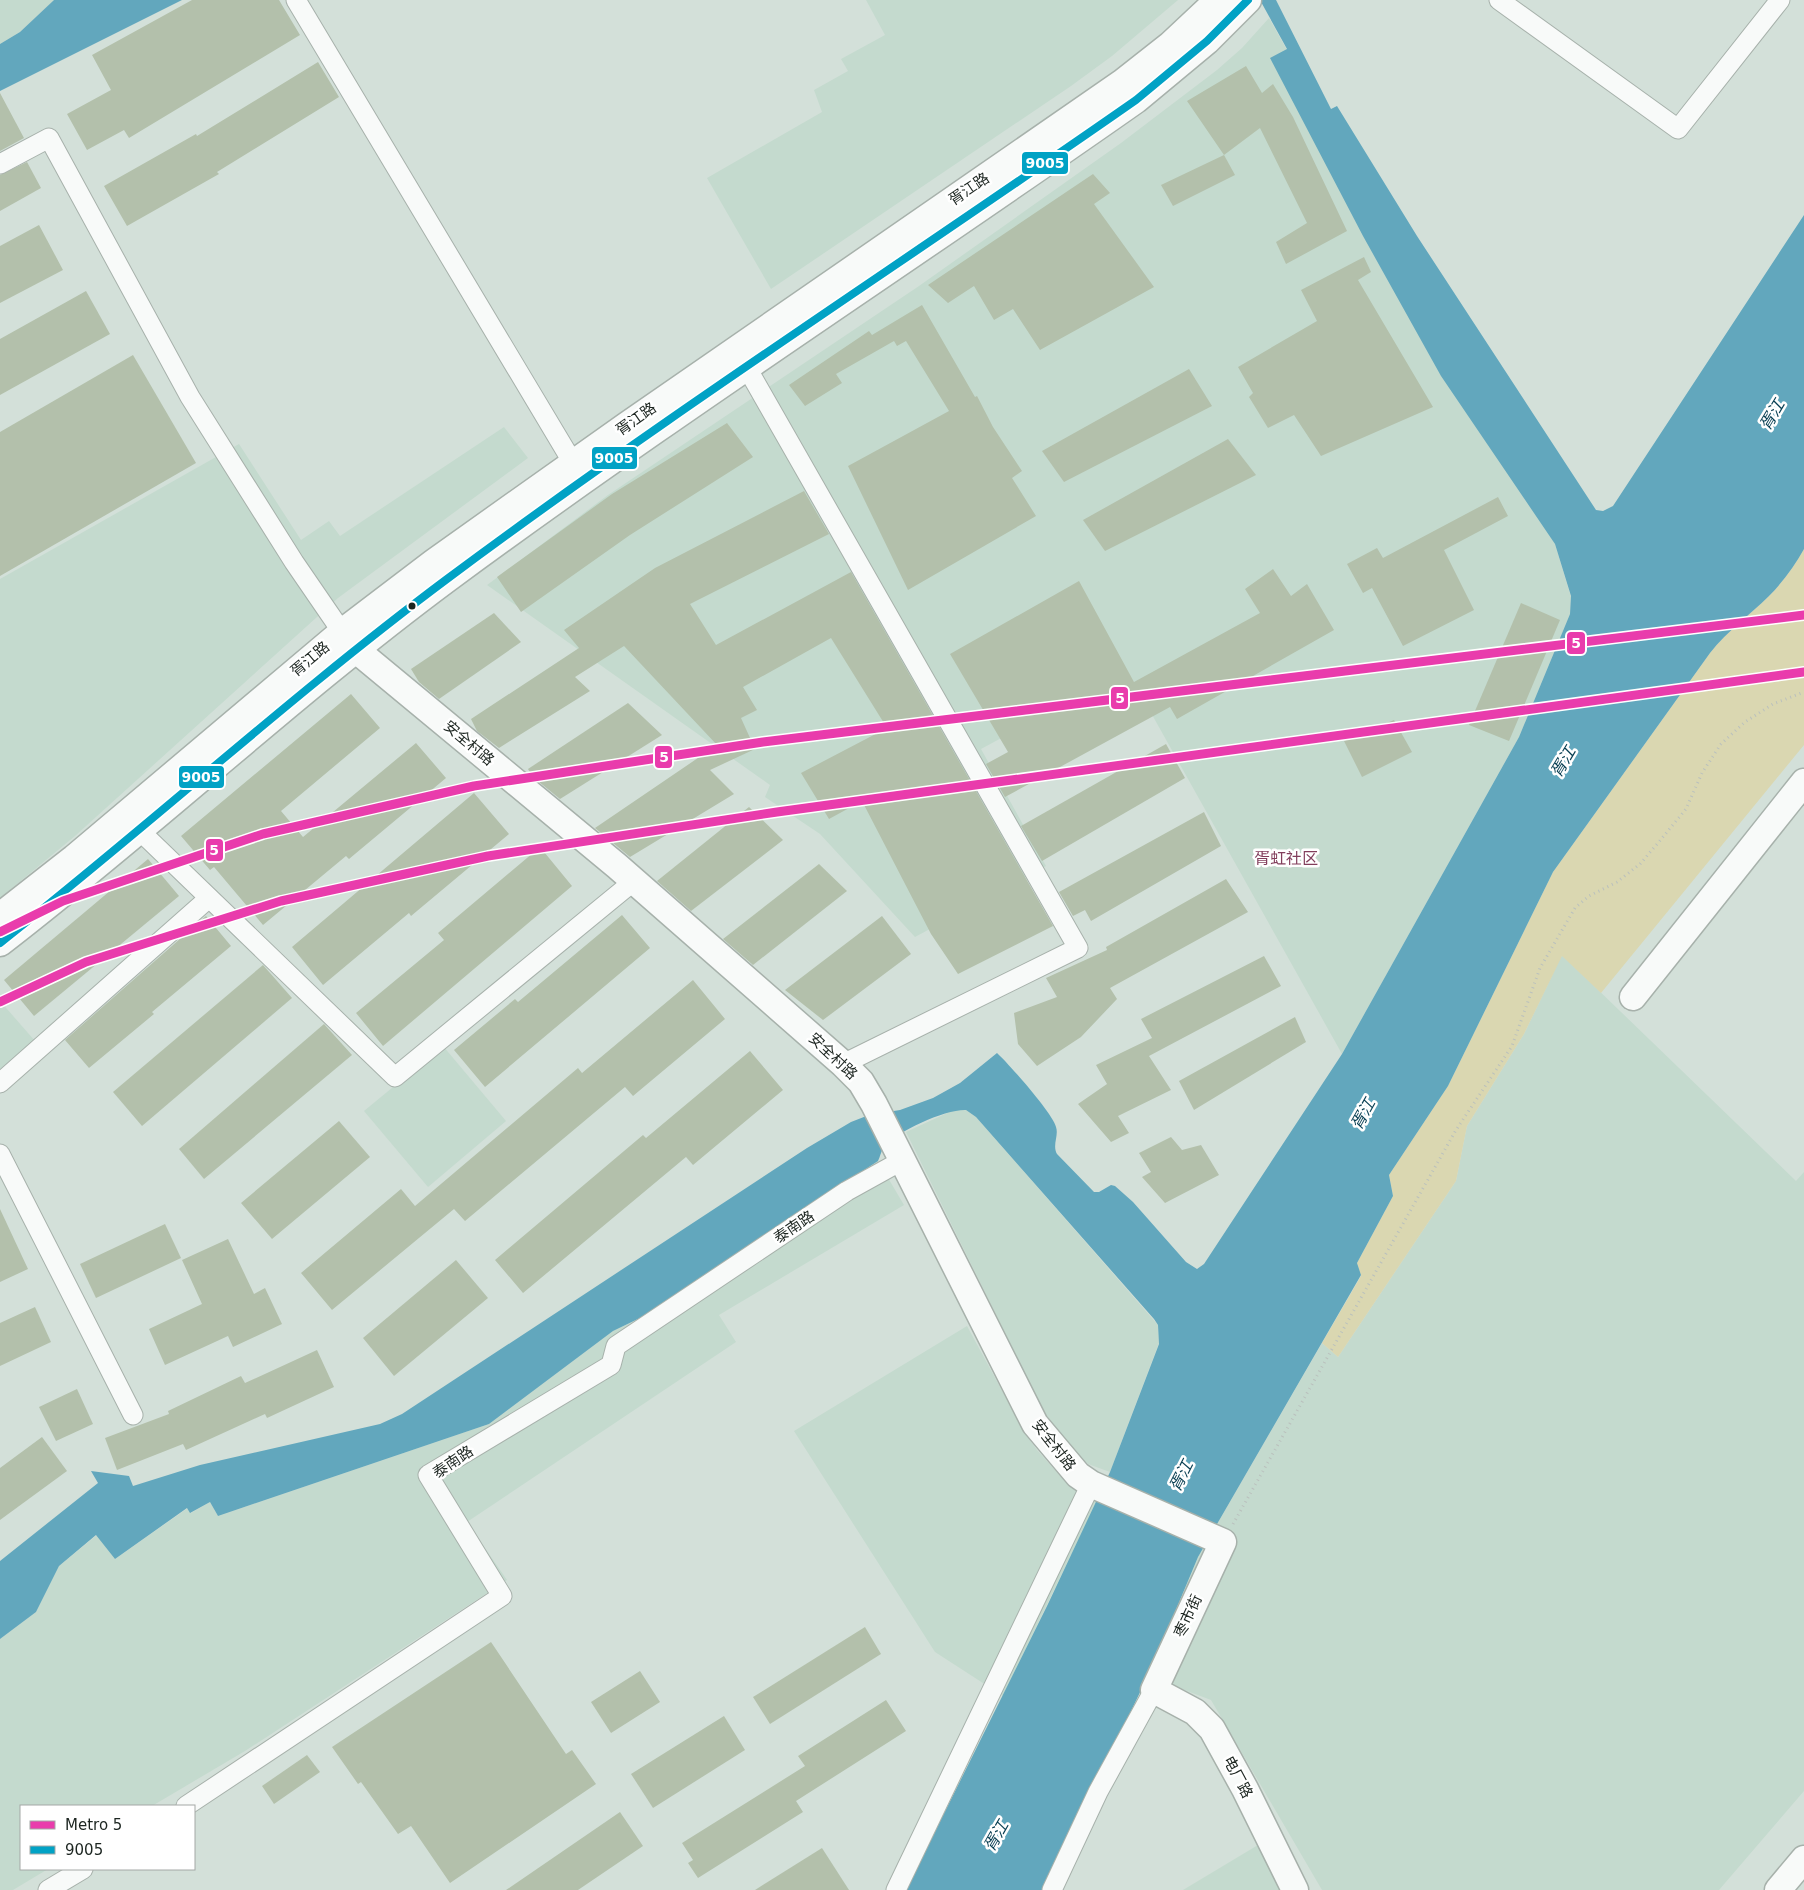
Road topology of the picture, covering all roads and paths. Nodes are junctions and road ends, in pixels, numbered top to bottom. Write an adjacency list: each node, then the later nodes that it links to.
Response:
1 (296, 0): 9 (street)
2 (1218, 0): 6 (main road, 胥江路)
3 (1248, 0): 6 (main road, 胥江路)
4 (1498, 0): 5 (street)
5 (1780, 0)
6 (1177, 53): 8 (main road, 胥江路); 9 (main road, 胥江路)
7 (0, 164): 10 (street)
8 (748, 368): 10 (main road, 胥江路); 19 (street)
9 (573, 463): 10 (main road, 胥江路)
10 (349, 641): 13 (main road, 胥江路); 14 (main road, 安全村路); 16 (main road, 胥江路)
11 (1804, 692): 25 (path)
12 (1804, 782): 18 (main road)
13 (140, 831): 15 (street); 17 (main road, 胥江路)
14 (634, 880): 15 (street); 19 (main road, 安全村路)
15 (209, 898): 20 (street)
16 (0, 916)
17 (0, 943)
18 (1633, 997)
19 (843, 1064): 21 (main road, 安全村路)
20 (0, 1083)
21 (900, 1153): 24 (main road, 安全村路); 27 (street, 泰南路)
22 (0, 1154): 23 (street)
23 (133, 1415)
24 (1095, 1486): 25 (main road, 安全村路); 31 (street)
25 (1217, 1540): 26 (main road, 枣市街)
26 (1154, 1690): 32 (street); 33 (main road, 电厂路)
27 (188, 1805)
28 (1804, 1859): 34 (main road)
29 (81, 1870): 30 (street)
30 (48, 1890)
31 (896, 1890)
32 (1052, 1890)
33 (1295, 1890)
34 (1778, 1890)

